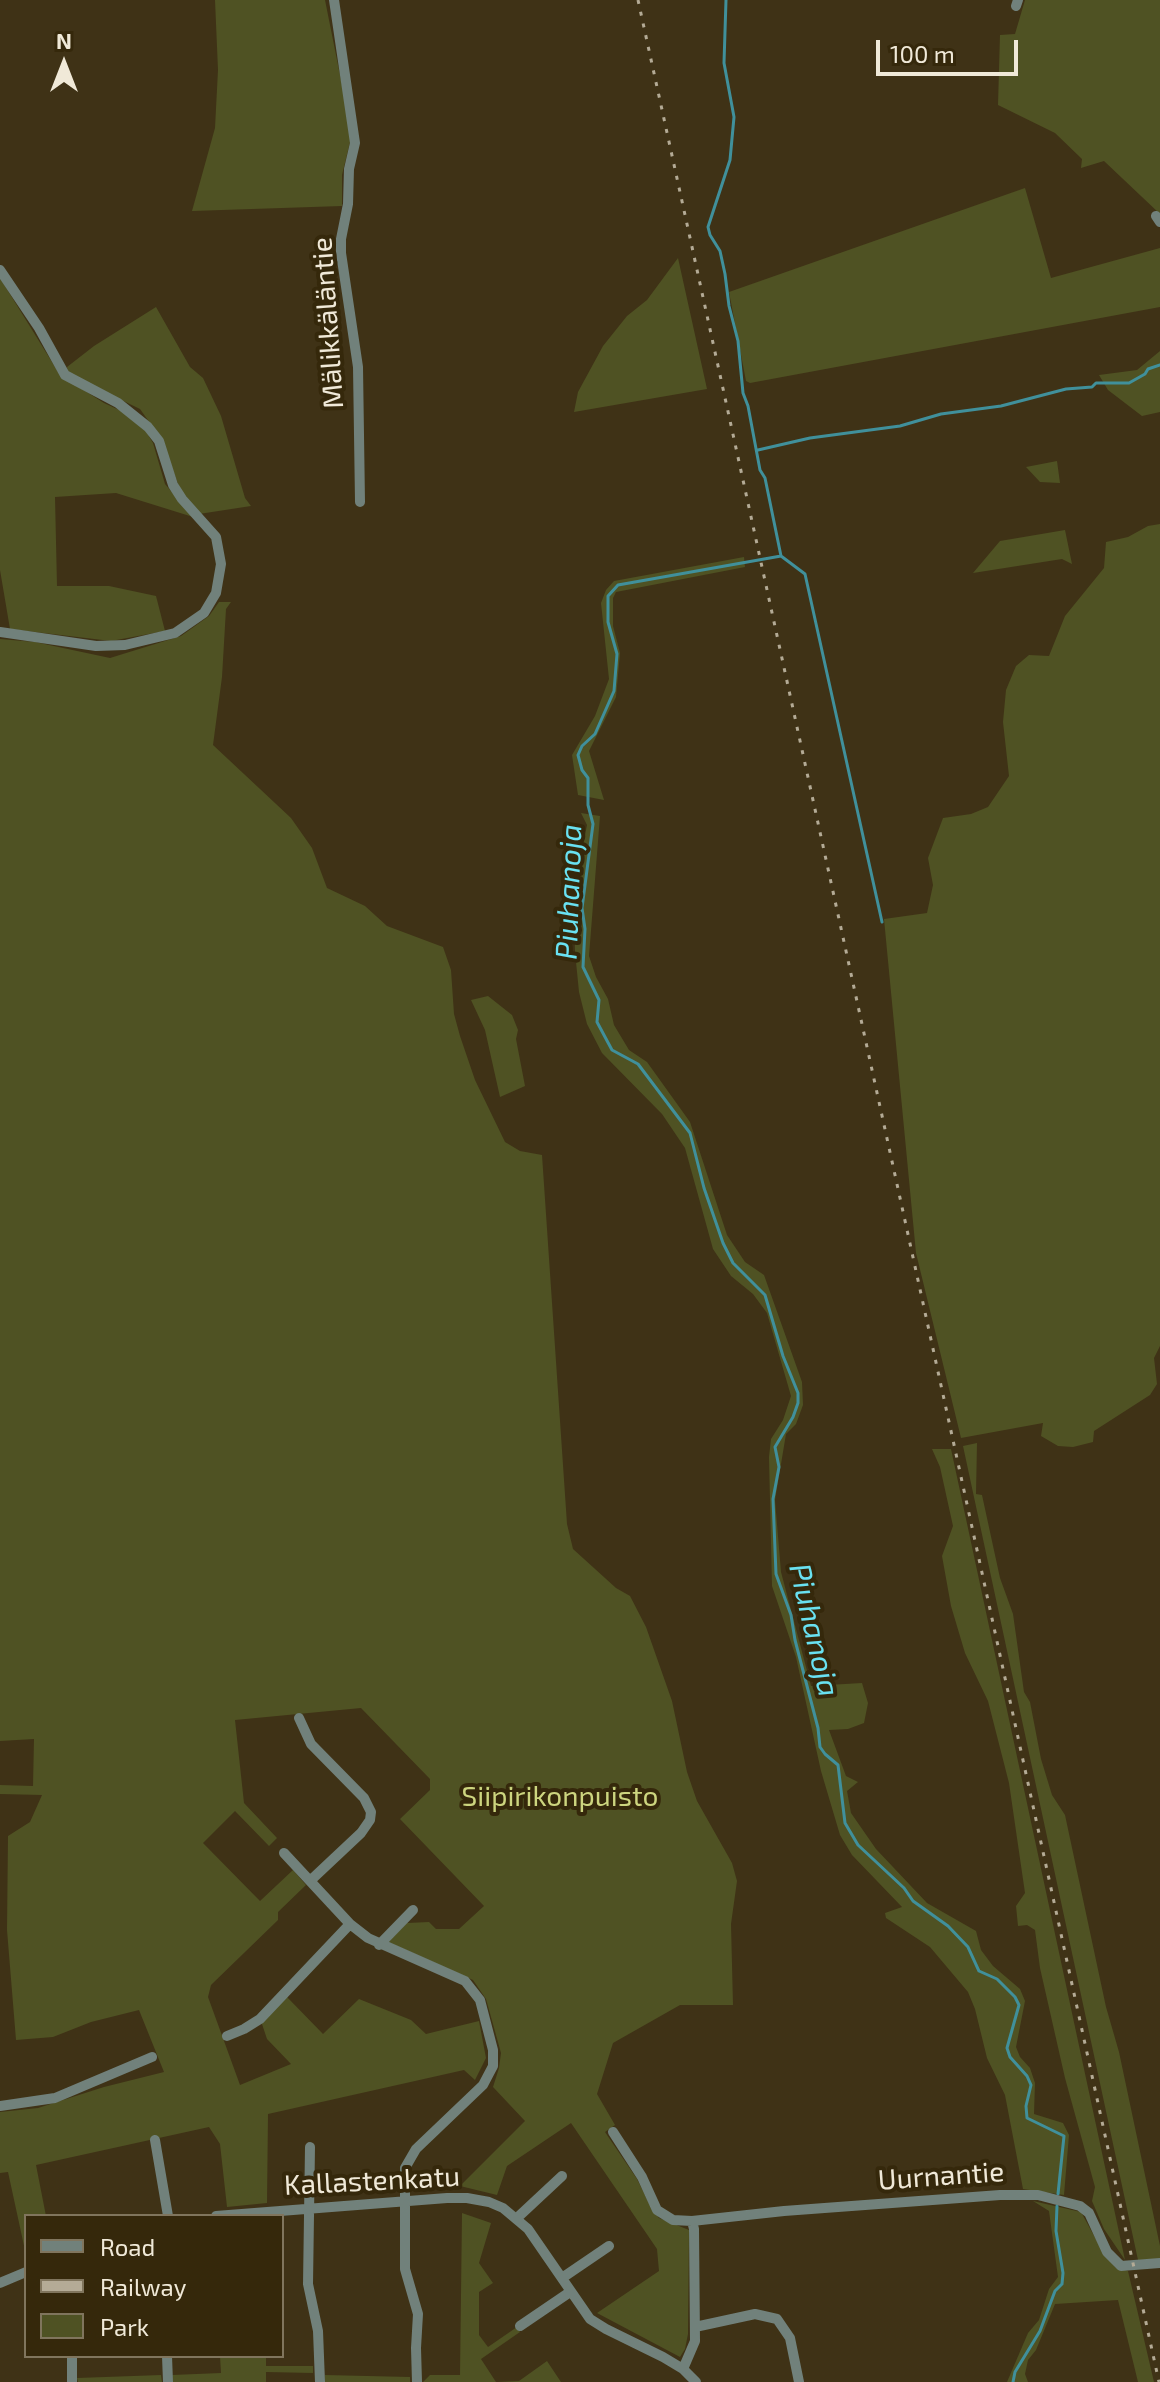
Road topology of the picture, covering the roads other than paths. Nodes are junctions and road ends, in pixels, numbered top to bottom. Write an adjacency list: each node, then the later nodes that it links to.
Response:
1 (334, 0): 3 (street, Mälikkäläntie)
2 (0, 270): 4 (street)
3 (360, 502)
4 (0, 632)
5 (299, 1718): 7 (street)
6 (284, 1853): 7 (street)
7 (311, 1880): 9 (street)
8 (413, 1910): 10 (street)
9 (350, 1924): 10 (street); 11 (street)
10 (379, 1945): 18 (street)
11 (227, 2036)
12 (152, 2057): 13 (street)
13 (0, 2106)
14 (613, 2132): 23 (street)
15 (155, 2140): 20 (street)
16 (310, 2147): 19 (street)
17 (562, 2176): 22 (street)
18 (404, 2200): 19 (street, Kallastenkatu); 22 (street, Kallastenkatu); 38 (street)
19 (309, 2208): 21 (street, Kallastenkatu); 37 (street)
20 (168, 2214)
21 (239, 2214)
22 (517, 2218): 27 (street, Kallastenkatu)
23 (692, 2221): 25 (street, Uurnantie); 31 (street)
24 (609, 2246): 27 (street)
25 (1160, 2263)
26 (24, 2273): 28 (street)
27 (562, 2278): 29 (street, Kallastenkatu)
28 (0, 2283)
29 (570, 2292): 30 (street); 34 (street, Kallastenkatu)
30 (520, 2326)
31 (695, 2327): 34 (street); 40 (street)
32 (72, 2358): 35 (street)
33 (167, 2358): 36 (street)
34 (683, 2369): 39 (street, Kallastenkatu)
35 (72, 2382)
36 (168, 2382)
37 (320, 2382)
38 (417, 2382)
39 (696, 2382)
40 (799, 2382)

